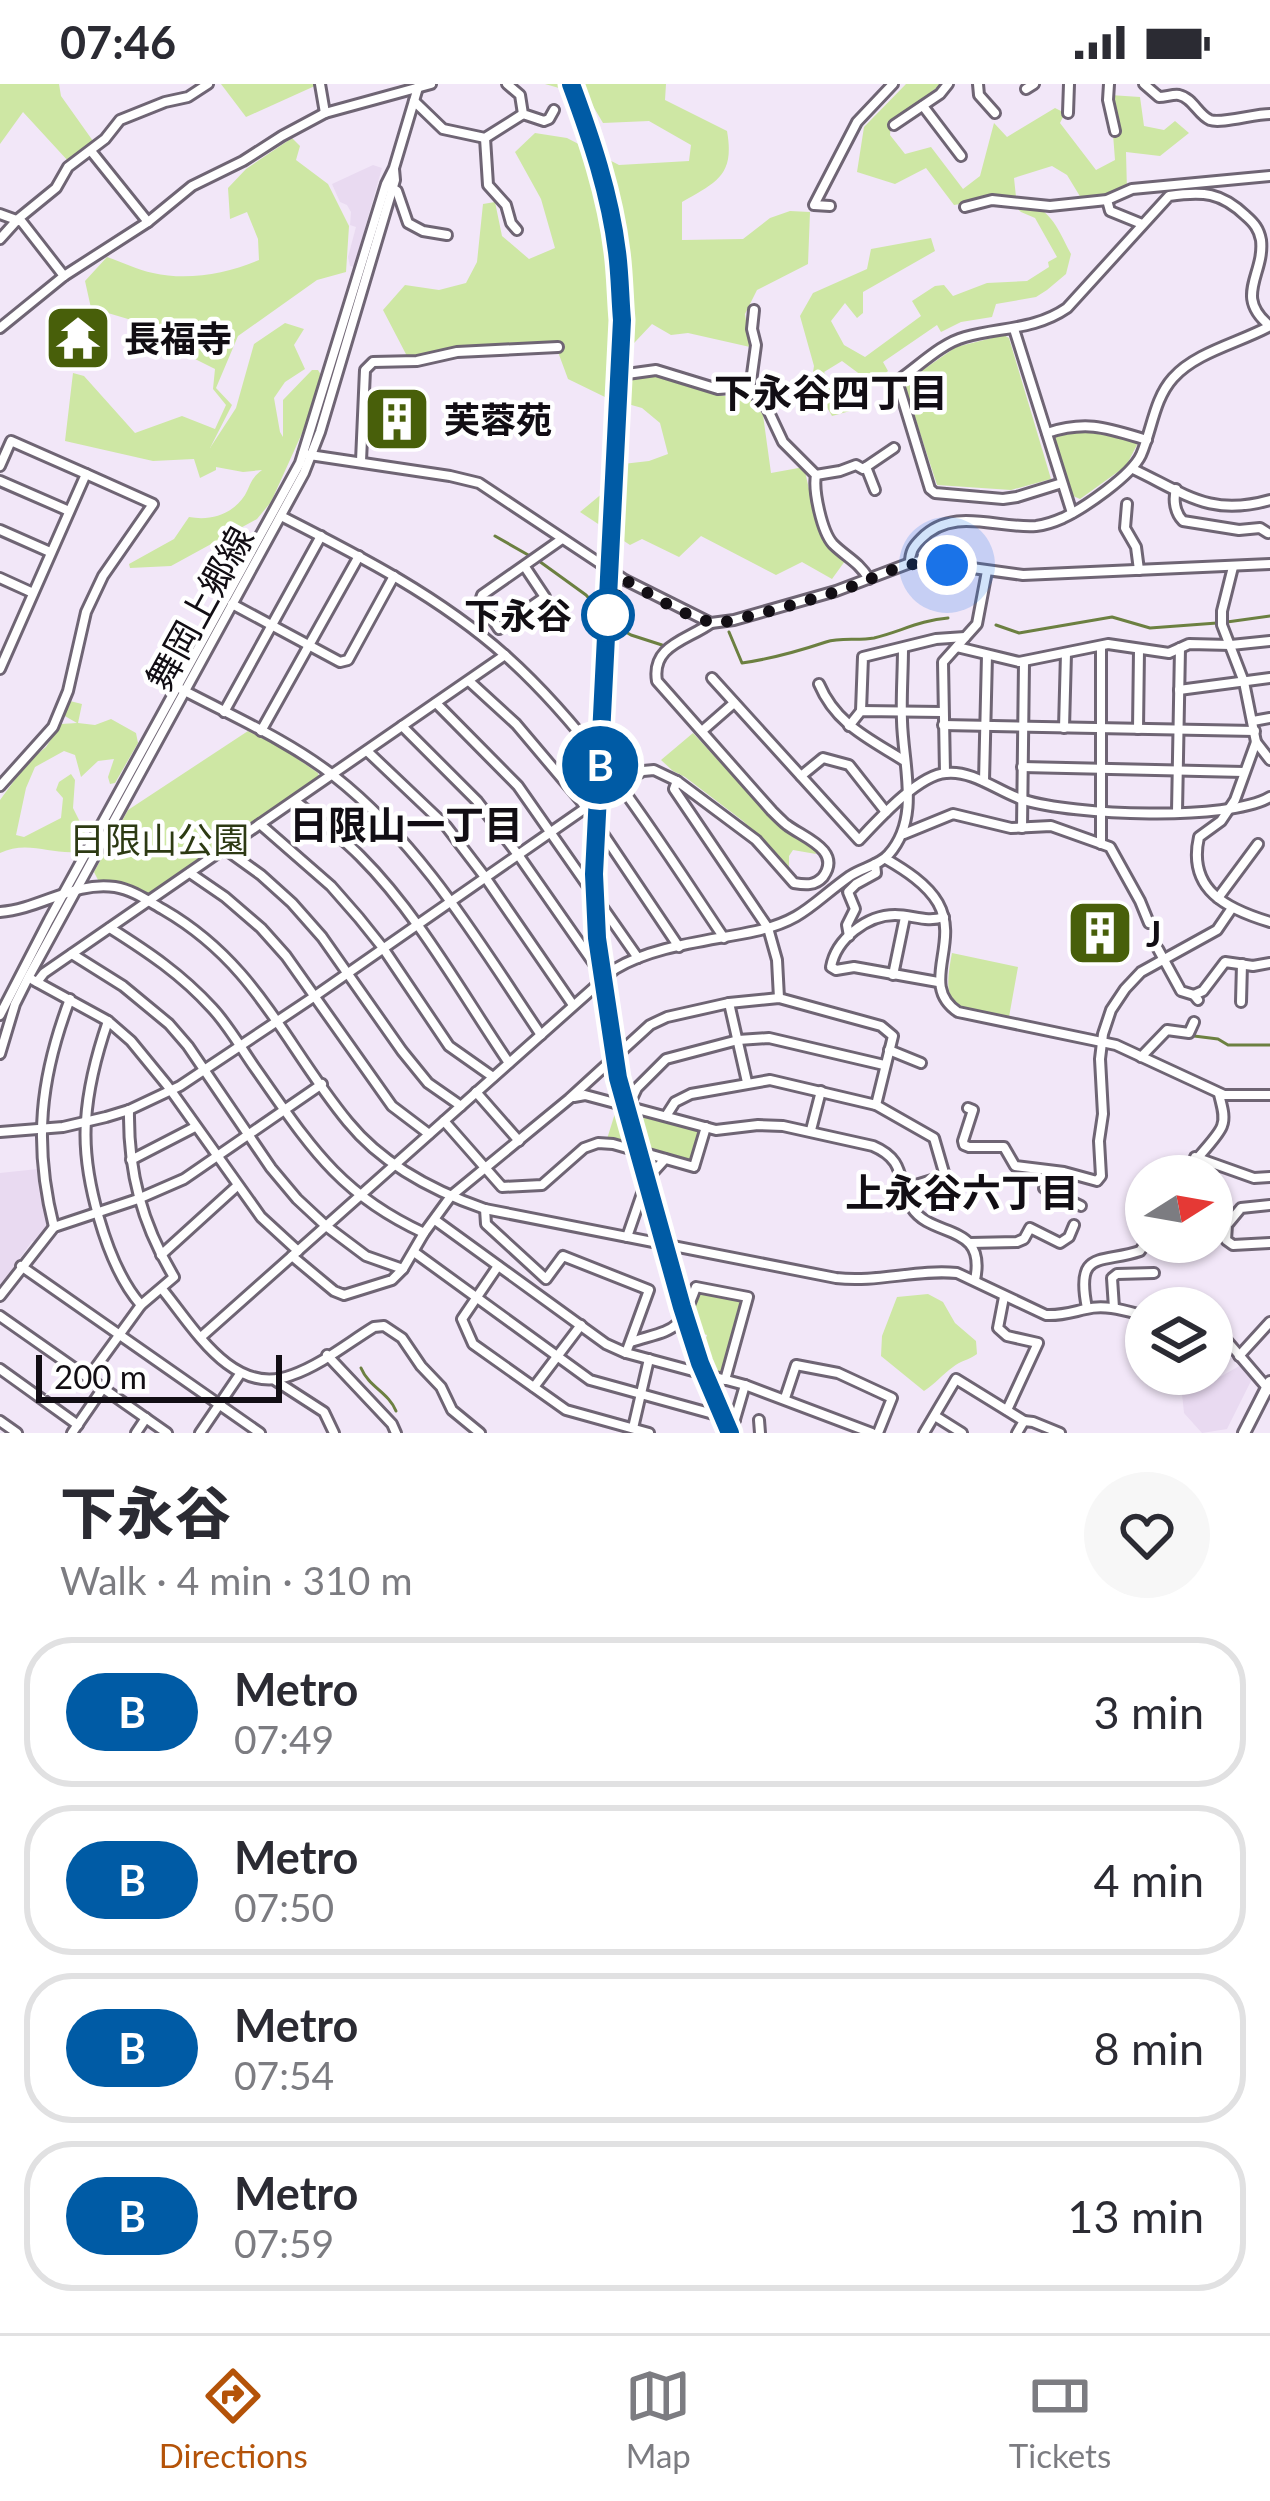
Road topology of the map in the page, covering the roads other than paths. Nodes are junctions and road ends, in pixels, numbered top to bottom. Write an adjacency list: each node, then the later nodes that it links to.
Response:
1 (208, 84): 23 (street)
2 (320, 84): 15 (street)
3 (431, 84): 11 (street)
4 (507, 84): 18 (street)
5 (893, 84): 28 (street)
6 (948, 84): 13 (street)
7 (978, 84): 16 (street)
8 (1069, 84): 17 (street)
9 (1109, 84): 21 (street)
10 (1144, 84): 19 (street)
11 (418, 86): 12 (street, 舞岡上郷線); 15 (street)
12 (413, 100): 22 (street); 26 (street, 舞岡上郷線)
13 (923, 106): 20 (street); 24 (street)
14 (554, 110): 18 (street)
15 (325, 113): 32 (street)
16 (995, 113)
17 (1068, 113)
18 (523, 114): 22 (street)
19 (1270, 114)
20 (894, 125)
21 (1115, 131)
22 (485, 138): 34 (street)
23 (92, 151): 31 (street); 32 (street)
24 (961, 156)
25 (1270, 176): 27 (street)
26 (389, 186): 35 (street); 49 (street, 舞岡上郷線)
27 (1107, 200): 29 (street); 33 (street)
28 (830, 206)
29 (965, 207)
30 (0, 214): 31 (street)
31 (18, 219): 36 (street); 38 (street)
32 (148, 222): 38 (street)
33 (1142, 224): 37 (street); 42 (street)
34 (517, 230)
35 (447, 235)
36 (0, 239)
37 (1265, 251): 40 (street)
38 (64, 276): 41 (street)
39 (754, 310): 45 (street)
40 (1270, 326): 47 (street)
41 (0, 328)
42 (1014, 329): 46 (street); 57 (street)
43 (558, 347): 50 (street)
44 (628, 374): 45 (street)
45 (750, 389): 55 (street)
46 (1047, 433): 47 (street); 57 (street)
47 (1147, 440): 53 (street)
48 (894, 448): 52 (street)
49 (307, 455): 50 (street); 64 (street, 舞岡上郷線)
50 (361, 461): 68 (street)
51 (0, 466): 54 (street)
52 (866, 466): 55 (street); 58 (street)
53 (1133, 469): 59 (street); 63 (street)
54 (86, 475): 62 (street); 139 (street)
55 (816, 476): 79 (street)
56 (0, 481): 62 (street)
57 (1062, 483): 63 (street)
58 (875, 490)
59 (1176, 490): 60 (street); 66 (street)
60 (1270, 500)
61 (1127, 504): 75 (street)
62 (69, 512): 69 (street)
63 (1072, 513): 71 (street)
64 (278, 514): 67 (street); 81 (street, 舞岡上郷線)
65 (0, 530): 69 (street)
66 (1268, 533)
67 (321, 536): 70 (street); 83 (street)
68 (562, 539): 73 (street); 82 (street)
69 (50, 552): 80 (street)
70 (358, 556): 77 (street); 88 (street)
71 (910, 563): 76 (street); 79 (street)
72 (1270, 564): 74 (street)
73 (528, 565): 73 (street)
74 (1233, 567): 75 (street); 89 (street)
75 (1138, 570): 76 (street)
76 (987, 571): 86 (street)
77 (394, 576): 88 (street); 96 (street)
78 (0, 578): 80 (street)
79 (869, 579): 82 (street)
80 (33, 593): 85 (street)
81 (229, 602): 83 (street); 105 (street, 舞岡上郷線)
82 (711, 623): 124 (street)
83 (272, 625): 88 (street); 110 (street)
84 (0, 626): 85 (street)
85 (15, 634): 99 (street)
86 (965, 638): 90 (street); 92 (street)
87 (1270, 641): 89 (street)
88 (309, 645): 123 (street)
89 (1231, 645): 93 (street); 103 (street)
90 (957, 646): 97 (street); 111 (street)
91 (1101, 646): 94 (street); 95 (street); 120 (street)
92 (903, 648): 109 (street); 112 (street)
93 (1180, 648): 94 (street); 106 (street)
94 (1139, 650): 121 (street)
95 (1066, 653): 98 (street); 119 (street)
96 (505, 655): 102 (street); 138 (street)
97 (987, 655): 98 (street); 116 (street)
98 (1024, 662): 118 (street)
99 (0, 669)
100 (712, 678): 108 (street)
101 (1270, 678): 103 (street)
102 (469, 680): 107 (street); 144 (street)
103 (1244, 682): 106 (street); 125 (street)
104 (819, 684): 115 (street)
105 (181, 689): 110 (street); 161 (street, 舞岡上郷線)
106 (1179, 689): 122 (street)
107 (436, 703): 117 (street); 151 (street)
108 (734, 703): 124 (street); 135 (street)
109 (861, 711): 112 (street); 115 (street)
110 (224, 712): 123 (street)
111 (942, 712): 112 (street); 114 (street)
112 (902, 713): 127 (street)
113 (1270, 718): 125 (street)
114 (943, 725): 116 (street); 133 (street)
115 (848, 726): 127 (street)
116 (985, 726): 118 (street); 137 (street)
117 (402, 727): 126 (street); 156 (street)
118 (1023, 727): 119 (street); 129 (street)
119 (1064, 728): 120 (street)
120 (1101, 728): 121 (street); 130 (street)
121 (1138, 729): 122 (street)
122 (1179, 730): 125 (street); 131 (street)
123 (261, 731): 134 (street)
124 (702, 731): 136 (street)
125 (1254, 732): 128 (street); 132 (street)
126 (367, 752): 134 (street); 160 (street)
127 (903, 760): 140 (street)
128 (1270, 760)
129 (1022, 767): 130 (street); 143 (street)
130 (1101, 769): 131 (street); 147 (street)
131 (1178, 771): 132 (street); 148 (street)
132 (1244, 772): 145 (street)
133 (945, 773): 137 (street); 140 (street)
134 (332, 775): 142 (street); 164 (street)
135 (801, 776): 146 (street); 146 (street)
136 (677, 781): 138 (street); 173 (street)
137 (984, 781): 143 (street)
138 (620, 784): 144 (street); 175 (street)
139 (0, 786)
140 (908, 793): 146 (street); 152 (street)
141 (1270, 797): 145 (street)
142 (295, 800): 149 (street); 171 (street)
143 (1022, 800): 147 (street); 150 (street)
144 (586, 808): 151 (street); 176 (street)
145 (1228, 811): 148 (street); 162 (street)
146 (886, 812)
147 (1101, 812): 148 (street); 153 (street)
148 (1178, 812)
149 (260, 824): 155 (street); 177 (street)
150 (1022, 828): 152 (street); 153 (street)
151 (552, 832): 156 (street); 180 (street)
152 (903, 835): 157 (street)
153 (1101, 844): 170 (street)
154 (1258, 844): 162 (street)
155 (225, 849): 159 (street); 183 (street)
156 (519, 856): 160 (street); 186 (street)
157 (886, 859): 158 (street); 168 (street)
158 (875, 864): 173 (street); 174 (street)
159 (190, 873): 163 (street); 188 (street)
160 (485, 877): 164 (street); 193 (street)
161 (71, 891): 163 (street); 166 (street); 185 (street, 舞岡上郷線)
162 (1218, 898): 165 (street)
163 (149, 901): 172 (street); 196 (street)
164 (452, 902): 171 (street); 198 (street)
165 (1232, 908): 169 (street); 179 (street)
166 (0, 913)
167 (905, 917): 168 (street); 174 (street); 184 (street)
168 (944, 917): 187 (street)
169 (1270, 922)
170 (1149, 923)
171 (416, 925): 177 (street); 205 (street)
172 (110, 928): 178 (street); 201 (street)
173 (768, 928): 175 (street); 189 (street)
174 (849, 936): 184 (street)
175 (724, 938): 176 (street)
176 (679, 947): 180 (street)
177 (383, 948): 183 (street); 209 (street)
178 (72, 954): 185 (street); 208 (street)
179 (1160, 954): 181 (street); 200 (street)
180 (638, 958): 186 (street)
181 (1241, 964): 182 (street); 192 (street)
182 (1270, 964)
183 (349, 973): 188 (street); 219 (street)
184 (893, 975): 187 (street)
185 (29, 978): 190 (street); 194 (street, 舞岡上郷線); 203 (street, 舞岡上郷線)
186 (604, 978): 193 (street)
187 (939, 982): 200 (street)
188 (315, 996): 196 (street); 232 (street)
189 (779, 998): 191 (street); 202 (street)
190 (70, 1000): 195 (street); 229 (street)
191 (729, 1003): 199 (street); 217 (street)
192 (1241, 1003)
193 (573, 1006): 198 (street)
194 (0, 1015)
195 (108, 1021): 212 (street); 226 (street)
196 (278, 1021): 201 (street); 211 (street)
197 (1194, 1022): 204 (street)
198 (541, 1035): 205 (street)
199 (738, 1040): 207 (street); 210 (street); 220 (street)
200 (1102, 1042): 204 (street); 242 (street)
201 (241, 1047): 208 (street); 223 (street)
202 (889, 1050): 206 (street); 207 (street)
203 (0, 1054)
204 (1141, 1057): 215 (street)
205 (509, 1063): 209 (street)
206 (921, 1064)
207 (884, 1066): 218 (street)
208 (205, 1071): 212 (street); 233 (street)
209 (493, 1077): 214 (street)
210 (747, 1082): 213 (street); 224 (street)
211 (322, 1084): 223 (street); 239 (street)
212 (171, 1090): 222 (street); 228 (street)
213 (821, 1091): 218 (street); 230 (street)
214 (476, 1092): 219 (street); 234 (street)
215 (1219, 1093): 216 (street); 235 (street)
216 (1270, 1095)
217 (569, 1099): 220 (street); 234 (street)
218 (876, 1105): 245 (street)
219 (461, 1106): 225 (street)
220 (629, 1106): 224 (street)
221 (968, 1108): 242 (street)
222 (129, 1110): 226 (street); 238 (street)
223 (285, 1110): 233 (street); 246 (street)
224 (666, 1116): 227 (street)
225 (444, 1121): 232 (street); 240 (street)
226 (85, 1122): 229 (street); 252 (street)
227 (706, 1126): 230 (street); 237 (street)
228 (195, 1127): 236 (street); 238 (street)
229 (40, 1130): 231 (street); 256 (street)
230 (811, 1131): 245 (street)
231 (0, 1132)
232 (429, 1134): 239 (street)
233 (249, 1136): 236 (street); 255 (street)
234 (519, 1141): 240 (street)
235 (1198, 1155)
236 (217, 1157): 244 (street); 248 (street)
237 (664, 1159): 240 (street); 258 (street)
238 (131, 1160): 248 (street)
239 (394, 1165): 246 (street); 247 (street)
240 (484, 1169): 247 (street)
241 (1233, 1170): 243 (street)
242 (1047, 1172): 250 (street)
243 (1270, 1177)
244 (237, 1186): 262 (street); 264 (street)
245 (905, 1188): 259 (street)
246 (359, 1196): 255 (street); 257 (street)
247 (451, 1196): 251 (street); 253 (street)
248 (138, 1199): 252 (street); 264 (street)
249 (1270, 1205): 260 (street)
250 (1081, 1206)
251 (485, 1208): 258 (street); 269 (street)
252 (98, 1212): 256 (street); 276 (street)
253 (435, 1220): 257 (street); 266 (street)
254 (1074, 1225): 259 (street)
255 (326, 1226): 262 (street); 267 (street)
256 (54, 1227): 265 (street)
257 (424, 1233): 261 (street)
258 (627, 1237): 270 (street)
259 (968, 1243): 270 (street)
260 (1270, 1244)
261 (414, 1252): 267 (street); 275 (street)
262 (295, 1253): 267 (street); 284 (street)
263 (1125, 1254): 278 (street)
264 (161, 1255): 271 (street)
265 (21, 1266): 273 (street); 283 (street)
266 (498, 1266): 272 (street); 275 (street)
267 (404, 1269)
268 (1154, 1273): 277 (street)
269 (546, 1279): 272 (street); 285 (street)
270 (976, 1280): 274 (street)
271 (162, 1288): 276 (street); 284 (street)
272 (536, 1293): 282 (street)
273 (0, 1296)
274 (1004, 1297): 278 (street); 303 (street)
275 (477, 1298): 289 (street); 299 (street)
276 (141, 1305): 283 (street)
277 (1114, 1307): 278 (street); 279 (street)
278 (1087, 1308)
279 (1125, 1310)
280 (0, 1316): 293 (street)
281 (1270, 1322): 288 (street)
282 (580, 1325): 285 (street); 289 (street)
283 (118, 1335): 293 (street); 302 (street)
284 (201, 1337): 292 (street)
285 (628, 1348): 290 (street); 295 (street)
286 (1233, 1348): 288 (street)
287 (327, 1355): 294 (street); 318 (street); 319 (street)
288 (1239, 1355): 297 (street)
289 (557, 1358): 299 (street); 300 (street)
290 (650, 1359): 295 (street); 300 (street)
291 (0, 1370): 310 (street)
292 (240, 1374): 294 (street); 302 (street)
293 (88, 1378): 298 (street)
294 (275, 1380): 317 (street)
295 (725, 1380): 296 (street)
296 (745, 1385): 301 (street); 306 (street)
297 (1269, 1387): 328 (main road)
298 (103, 1388): 305 (street); 310 (street)
299 (534, 1388): 311 (street)
300 (640, 1394): 306 (street); 311 (street)
301 (785, 1398): 323 (street); 323 (street)
302 (219, 1406): 315 (street); 316 (street)
303 (1007, 1410): 304 (street); 309 (street)
304 (934, 1416): 324 (street); 325 (street)
305 (146, 1418): 313 (street); 314 (street)
306 (735, 1420): 321 (street)
307 (759, 1420): 322 (street)
308 (0, 1421): 312 (street)
309 (1024, 1421): 326 (street); 327 (street)
310 (75, 1429)
311 (635, 1430): 320 (street)
312 (17, 1433)
313 (136, 1433)
314 (167, 1433)
315 (200, 1433)
316 (260, 1433)
317 (334, 1433)
318 (396, 1433)
319 (480, 1433)
320 (649, 1433)
321 (731, 1433)
322 (760, 1433)
323 (875, 1433)
324 (924, 1433)
325 (962, 1433)
326 (1017, 1433)
327 (1060, 1433)
328 (1244, 1433)

